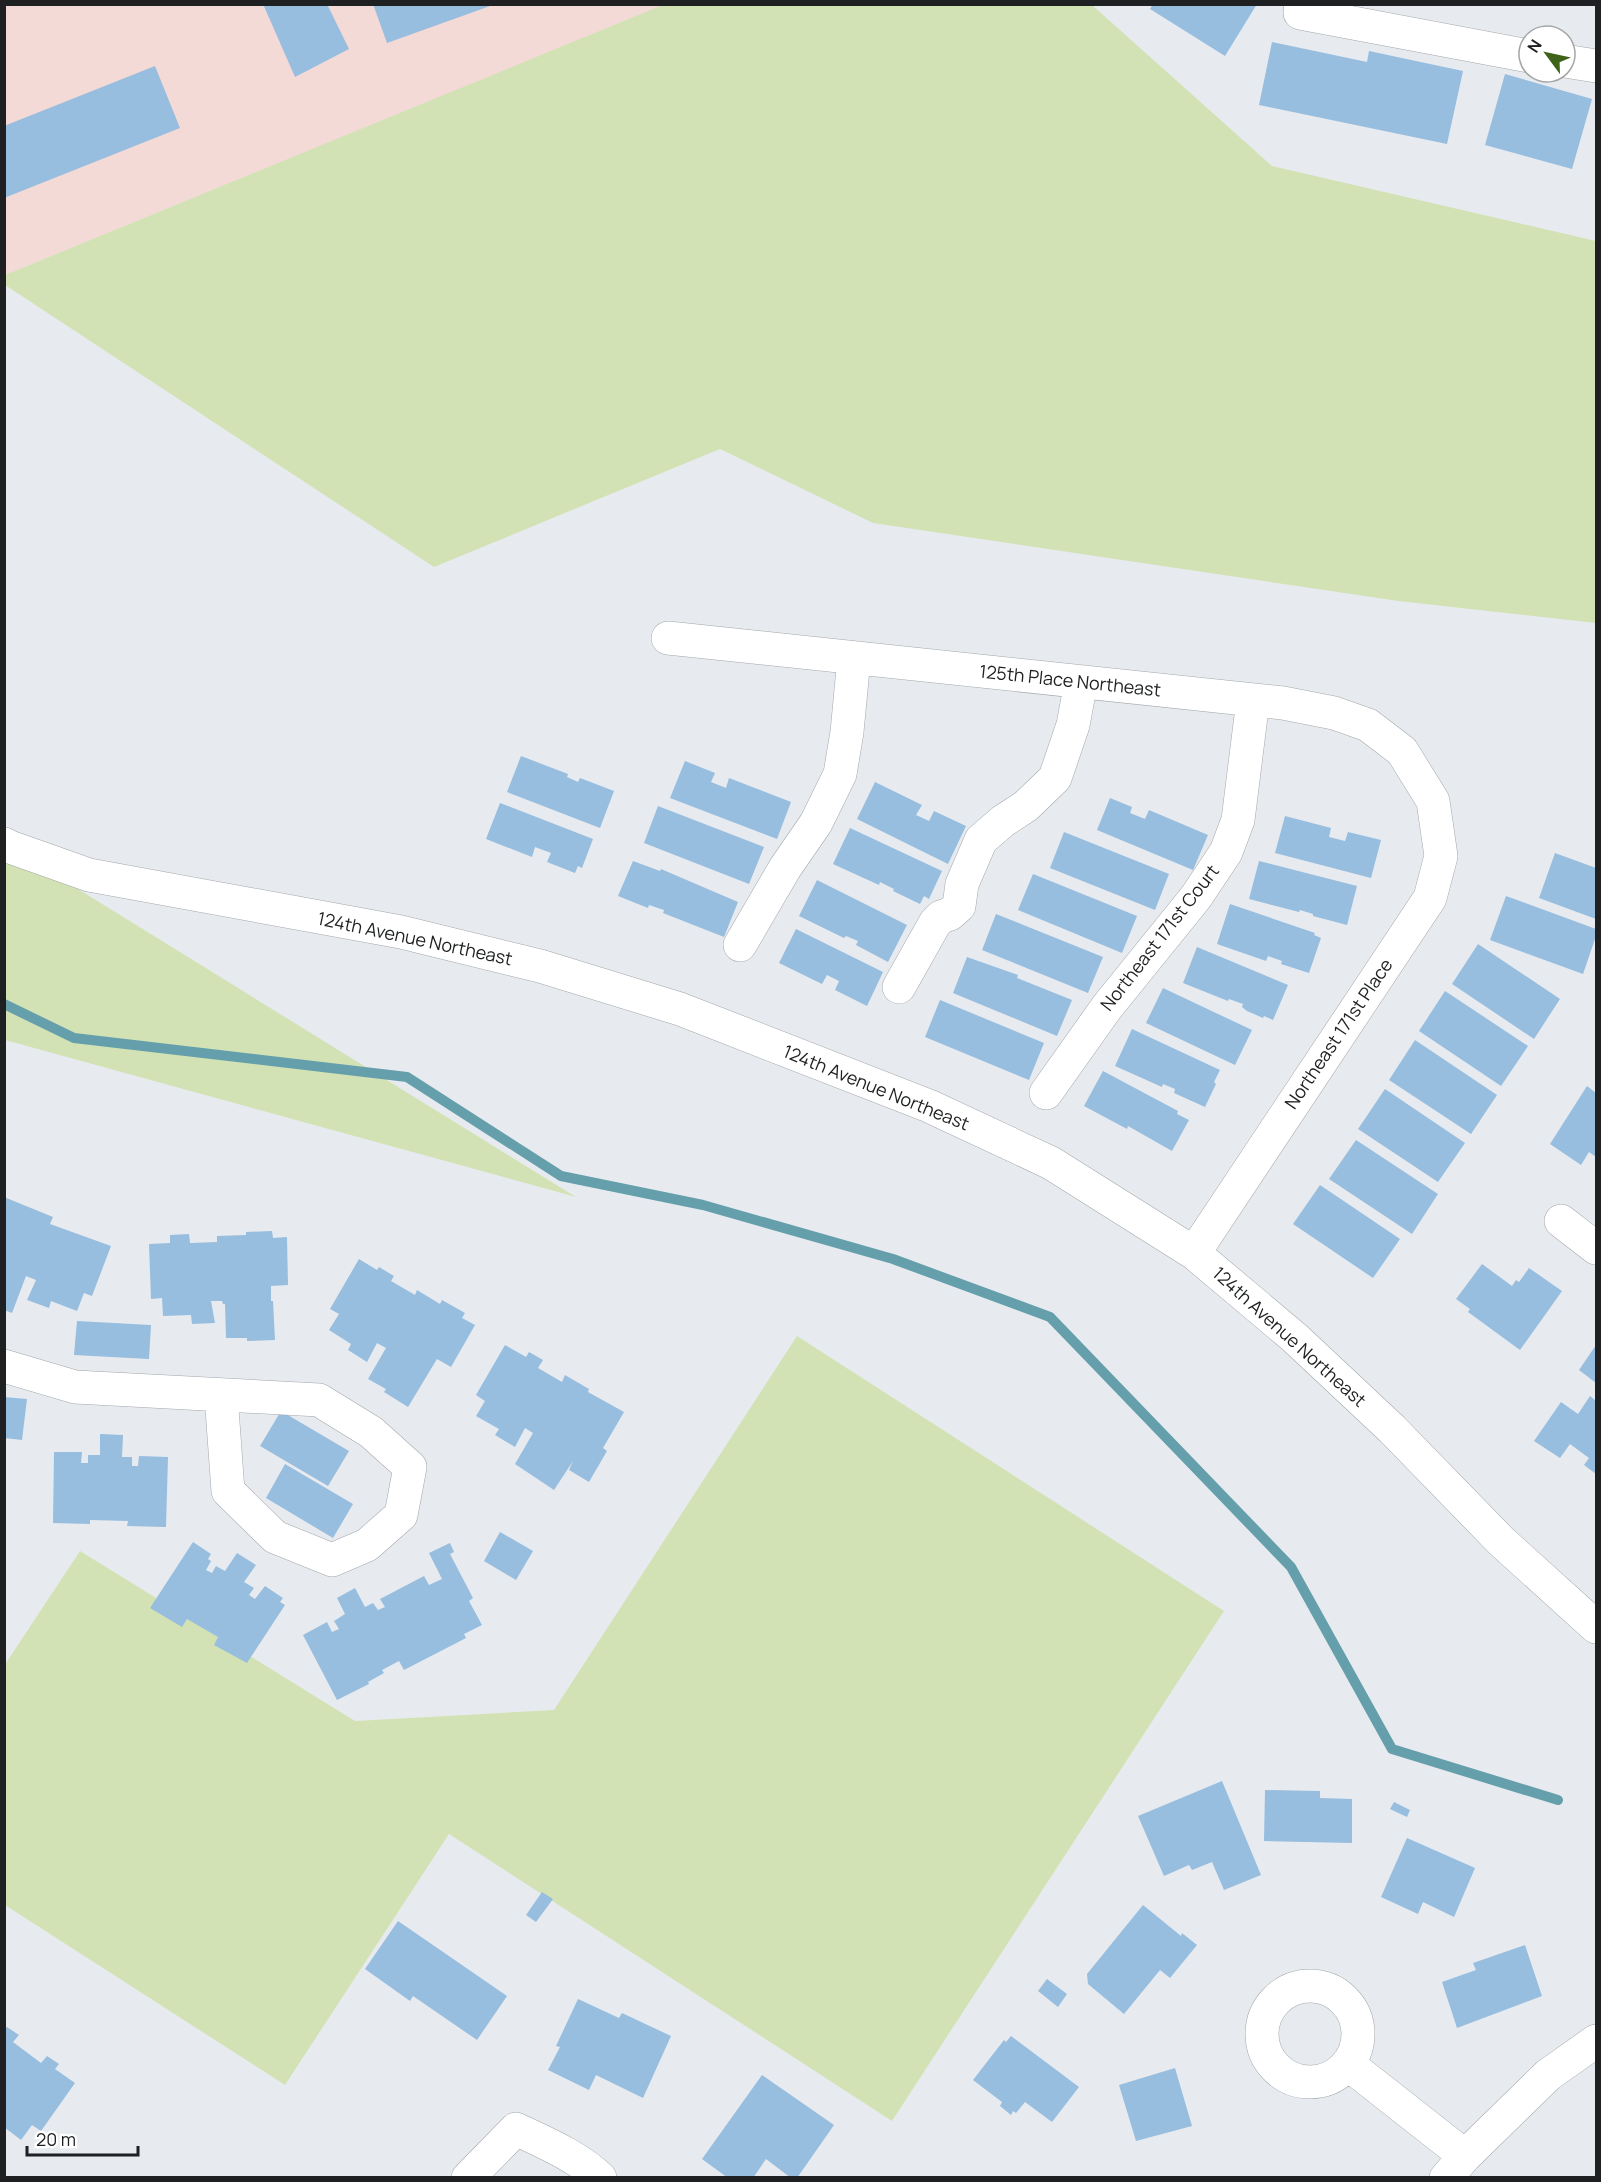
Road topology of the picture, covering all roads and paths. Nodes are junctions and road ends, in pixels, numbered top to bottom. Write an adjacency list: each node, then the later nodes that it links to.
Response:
1 (1300, 9): 2 (street)
2 (1517, 54)
3 (1577, 63): 4 (street)
4 (1596, 66)
5 (668, 638): 6 (street, 125th Place Northeast)
6 (854, 658): 7 (street, 125th Place Northeast); 11 (street)
7 (1081, 682): 8 (street, 125th Place Northeast); 12 (street)
8 (1253, 700): 9 (street, 125th Place Northeast); 13 (street, Northeast 171st Court)
9 (1433, 801): 16 (street, Northeast 171st Place)
10 (4, 843): 16 (street, 124th Avenue Northeast)
11 (740, 945)
12 (899, 987)
13 (1046, 1093)
14 (1561, 1221): 15 (street)
15 (1596, 1248)
16 (1194, 1253): 19 (street, 124th Avenue Northeast)
17 (4, 1366): 18 (street)
18 (221, 1395): 18 (street)
19 (1596, 1625)
20 (1596, 2041): 22 (street)
21 (1348, 2064): 22 (street)
22 (1456, 2167)
23 (468, 2178): 24 (street)
24 (600, 2178)

